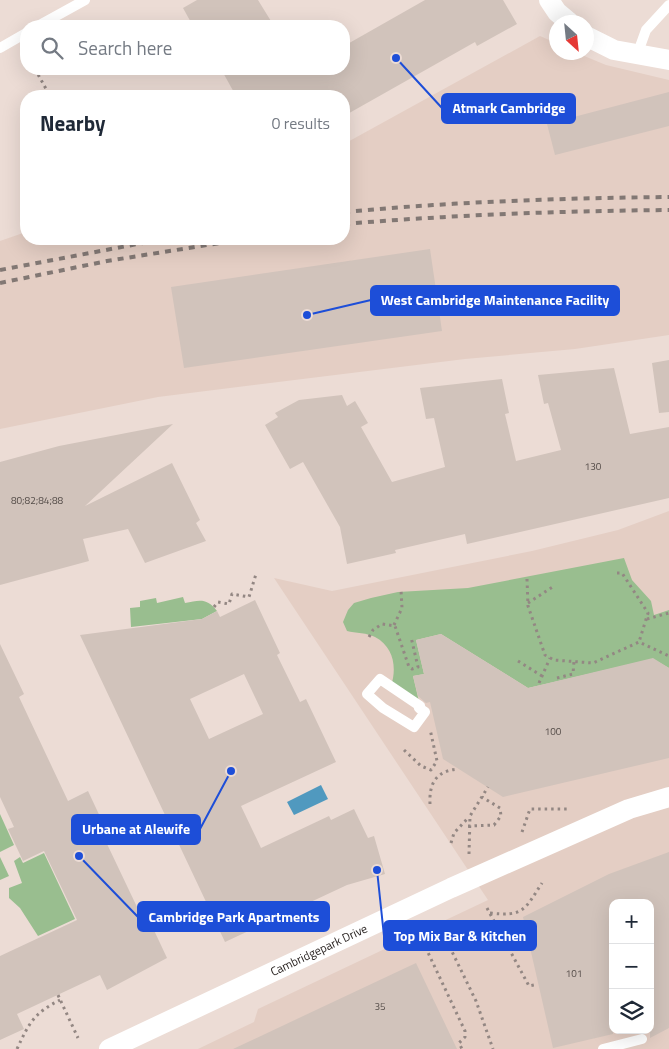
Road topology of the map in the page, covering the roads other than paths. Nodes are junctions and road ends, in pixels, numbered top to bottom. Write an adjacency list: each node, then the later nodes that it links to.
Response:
1 (85, 0): 5 (lane)
2 (549, 0): 4 (street)
3 (669, 5): 9 (lane)
4 (561, 15)
5 (49, 20)
6 (20, 36): 8 (lane)
7 (594, 40): 9 (street)
8 (0, 48)
9 (637, 55): 10 (street)
10 (669, 60)
11 (414, 727): 11 (lane)
12 (669, 797): 14 (street, Cambridgepark Drive)
13 (642, 1039): 15 (lane)
14 (109, 1049)
15 (603, 1049)

